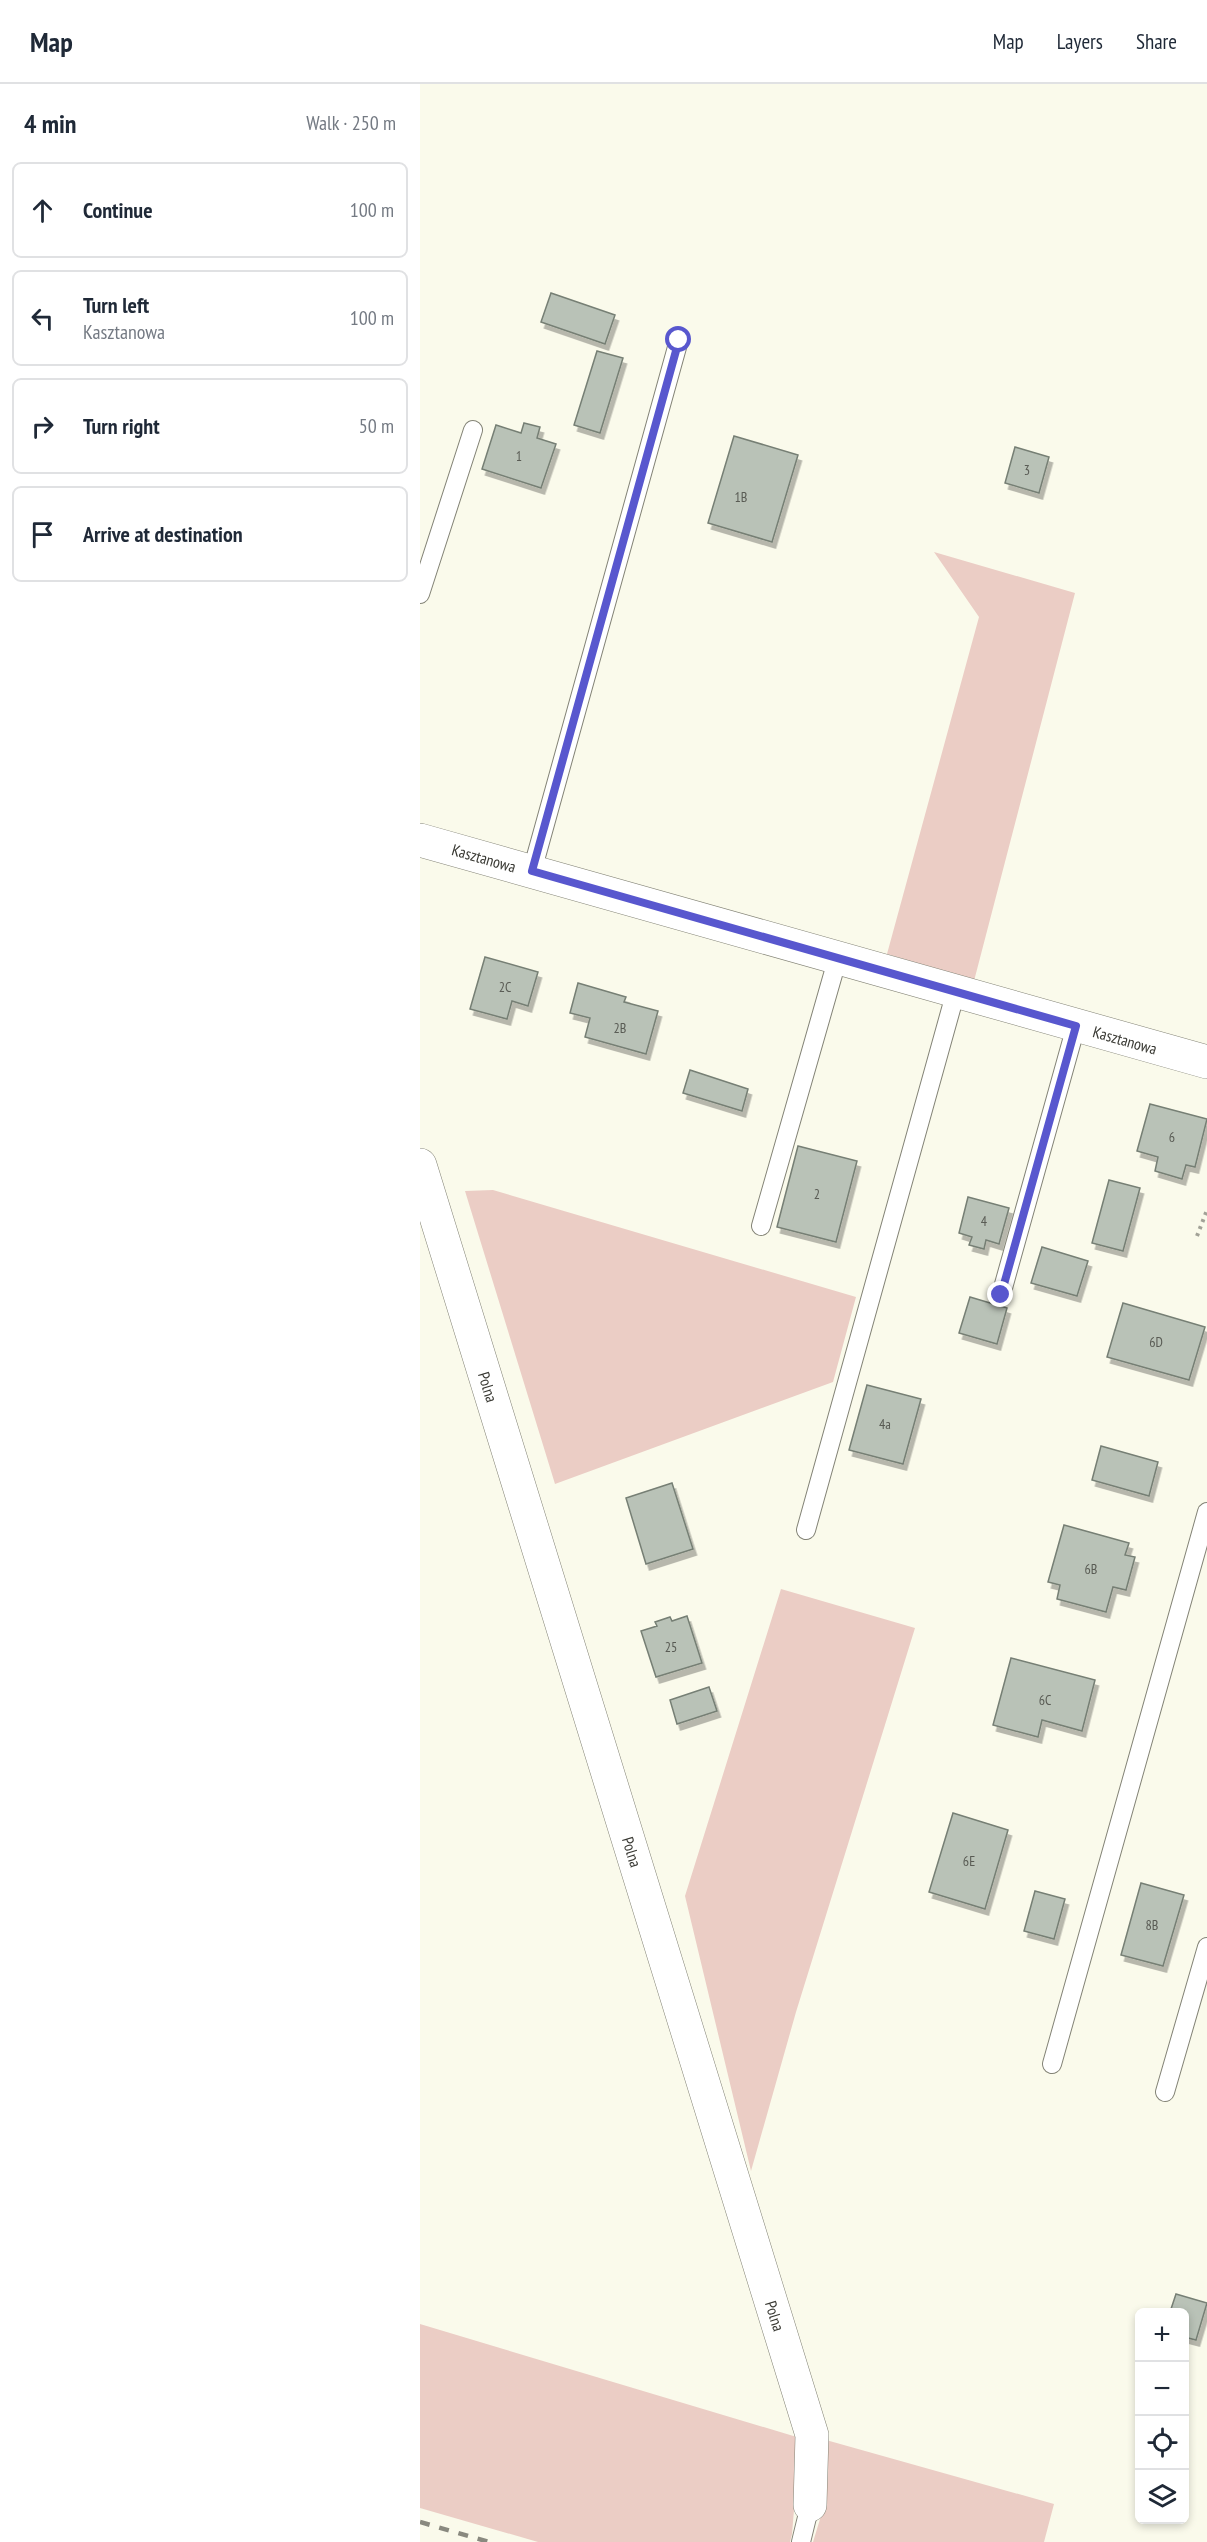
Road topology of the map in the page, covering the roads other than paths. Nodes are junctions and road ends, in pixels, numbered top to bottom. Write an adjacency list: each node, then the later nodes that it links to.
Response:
1 (679, 340): 5 (lane)
2 (473, 430): 3 (lane)
3 (420, 594)
4 (420, 840): 5 (street, Kasztanowa)
5 (532, 871): 6 (street, Kasztanowa)
6 (838, 957): 7 (street, Kasztanowa); 11 (lane)
7 (956, 991): 8 (street, Kasztanowa); 14 (lane)
8 (1076, 1026): 9 (street, Kasztanowa); 12 (lane)
9 (1207, 1062)
10 (420, 1165): 18 (street, Polna)
11 (761, 1226)
12 (1001, 1295)
13 (1207, 1512): 16 (lane)
14 (806, 1530)
15 (1207, 1947): 17 (lane)
16 (1052, 2064)
17 (1165, 2092)
18 (810, 2505): 19 (lane, Polna)
19 (801, 2542)

